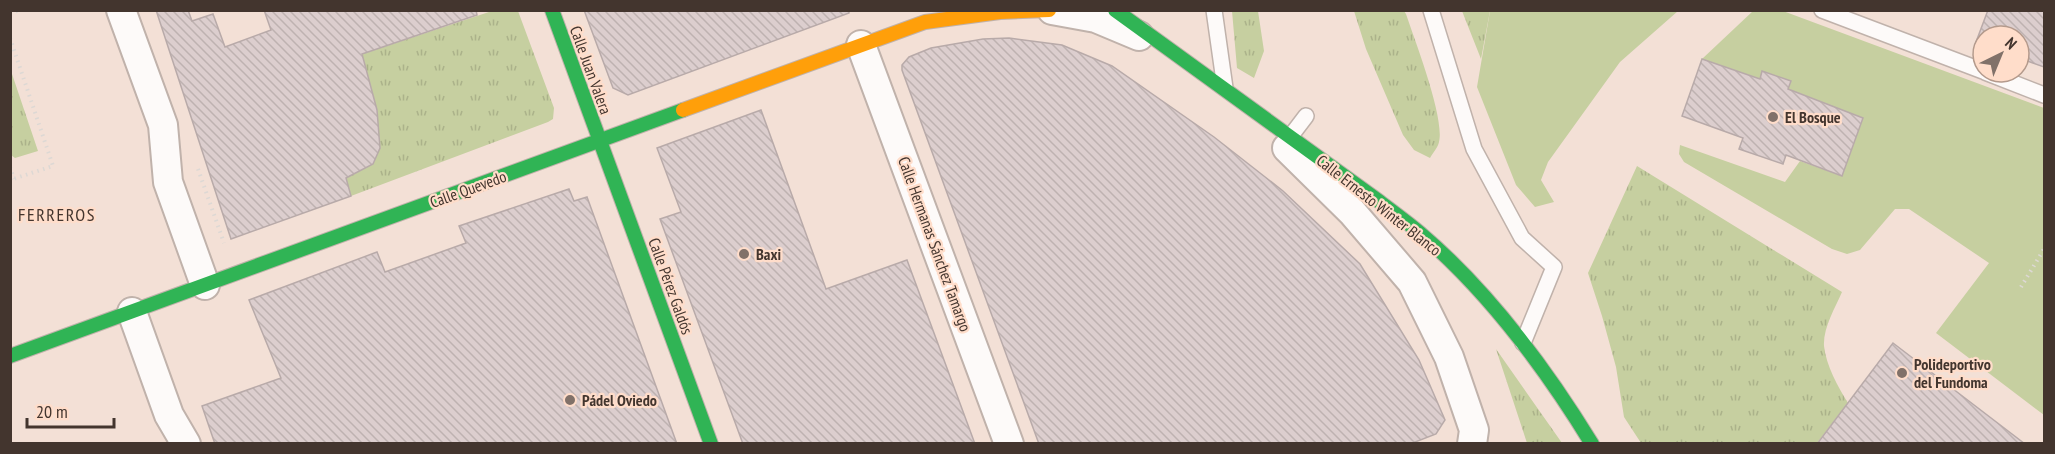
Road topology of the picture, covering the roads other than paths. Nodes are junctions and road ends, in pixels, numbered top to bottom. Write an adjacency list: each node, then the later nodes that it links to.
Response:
1 (121, 10): 18 (street)
2 (552, 10): 17 (street, Calle Juan Valera)
3 (1051, 10): 8 (street, Calle Quevedo); 10 (street, Calle Quevedo)
4 (1114, 10): 10 (street, Calle Ernesto Winter Blanco)
5 (1214, 10): 13 (lane)
6 (1431, 10): 20 (lane)
7 (1822, 10): 11 (lane)
8 (932, 16): 9 (street, Calle Quevedo)
9 (861, 45): 17 (street, Calle Quevedo); 25 (street, Calle Hermanas Sánchez Tamargo)
10 (1164, 46): 13 (street, Calle Ernesto Winter Blanco)
11 (1971, 67)
12 (2017, 84): 14 (lane)
13 (1231, 94): 16 (street, Calle Ernesto Winter Blanco); 22 (street, Calle Ernesto Winter Blanco)
14 (2044, 94)
15 (1306, 116): 16 (lane)
16 (1290, 137): 20 (street, Calle Ernesto Winter Blanco)
17 (599, 141): 18 (street, Calle Quevedo); 24 (street, Calle Pérez Galdós)
18 (205, 285): 19 (street, Calle Quevedo)
19 (132, 312): 21 (street, Calle Quevedo); 23 (street)
20 (1523, 343): 26 (street, Calle Ernesto Winter Blanco)
21 (10, 356)
22 (1473, 437)
23 (186, 444)
24 (711, 444)
25 (1009, 444)
26 (1592, 444)

